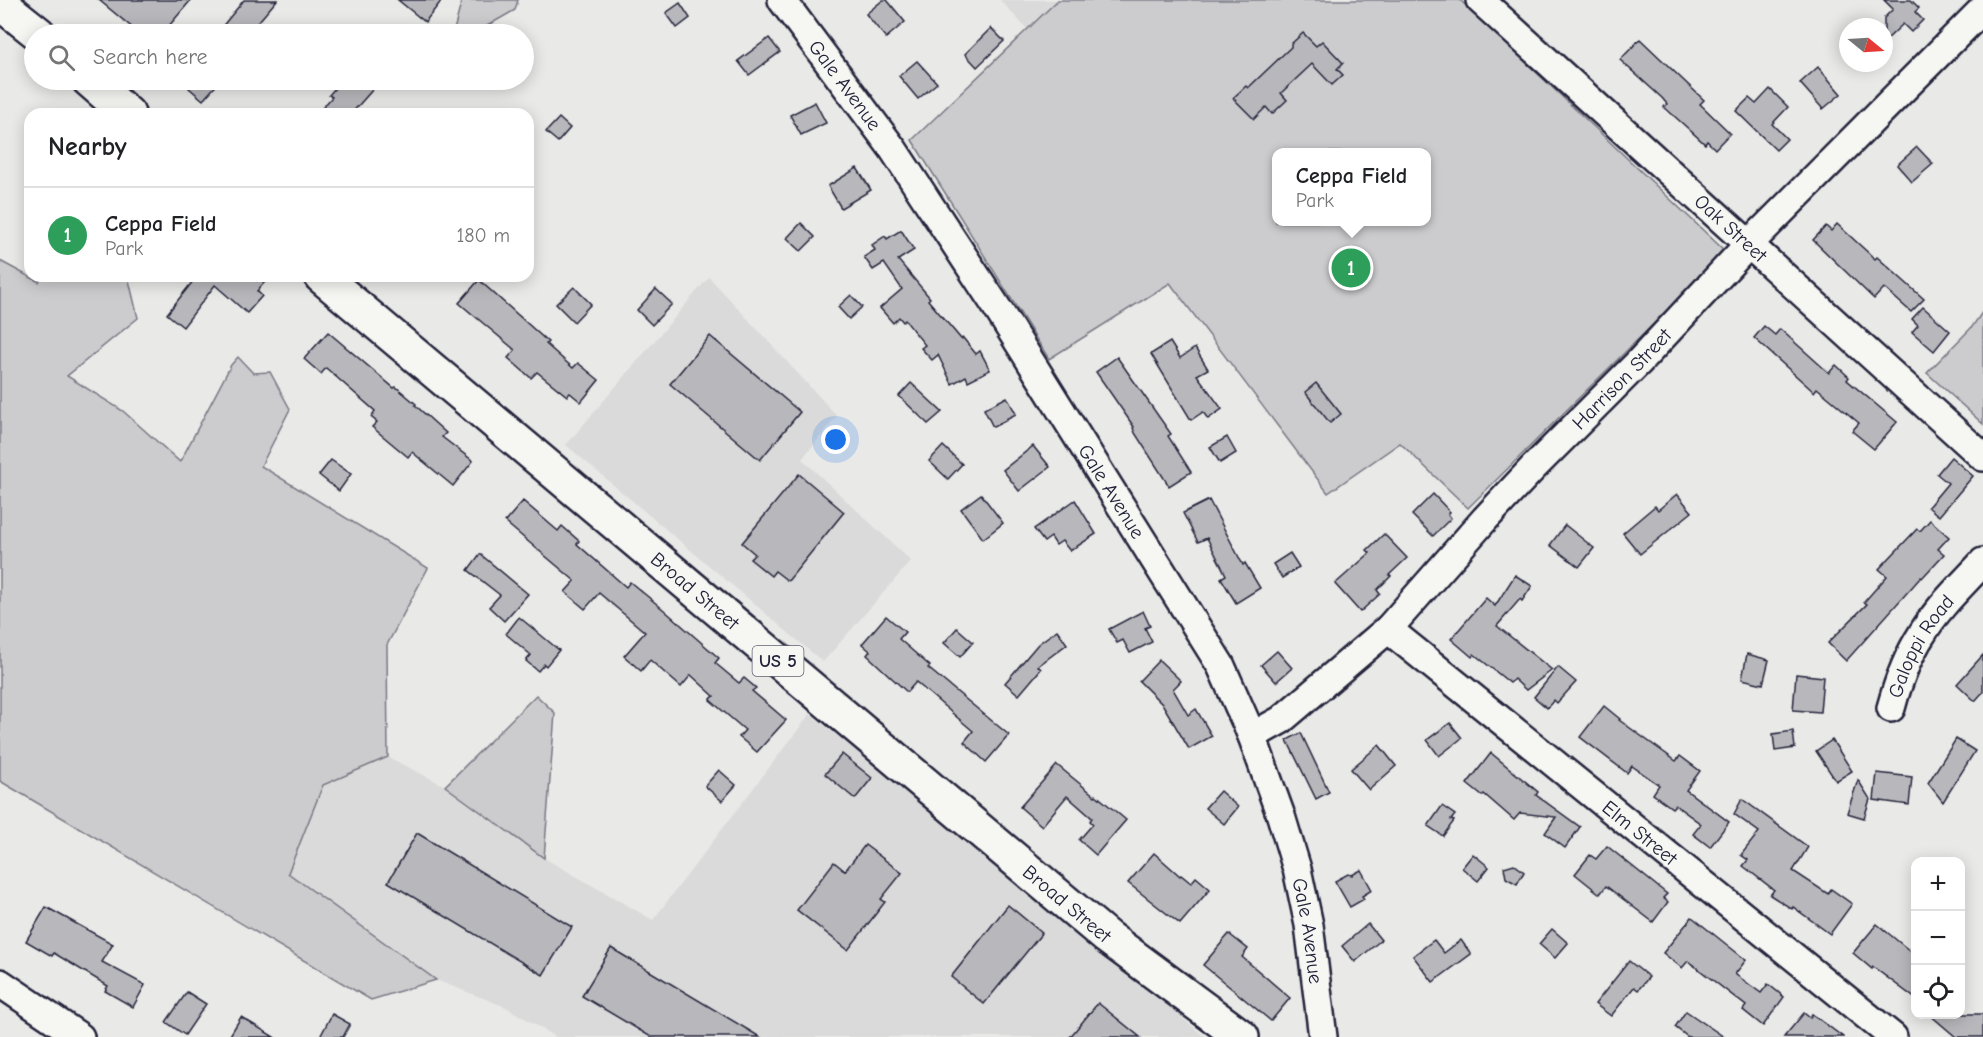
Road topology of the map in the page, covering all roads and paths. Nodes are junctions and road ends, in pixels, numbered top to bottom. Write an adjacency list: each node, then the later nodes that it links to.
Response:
1 (782, 0): 14 (street, Gale Avenue)
2 (1479, 0): 8 (street, Oak Street)
3 (0, 3): 5 (main road)
4 (1976, 7): 8 (street, Harrison Street)
5 (26, 24)
6 (101, 90): 7 (main road)
7 (122, 108)
8 (1748, 245): 10 (street, Oak Street); 12 (street, Harrison Street)
9 (328, 282): 17 (main road, Broad Street / US 5)
10 (1983, 457)
11 (1983, 562): 13 (street, Galoppi Road)
12 (1388, 629): 14 (street, Harrison Street); 19 (street, Elm Street)
13 (1892, 708)
14 (1252, 736): 18 (street, Gale Avenue)
15 (0, 983): 16 (street)
16 (80, 1037)
17 (1242, 1037)
18 (1323, 1037)
19 (1893, 1037)

